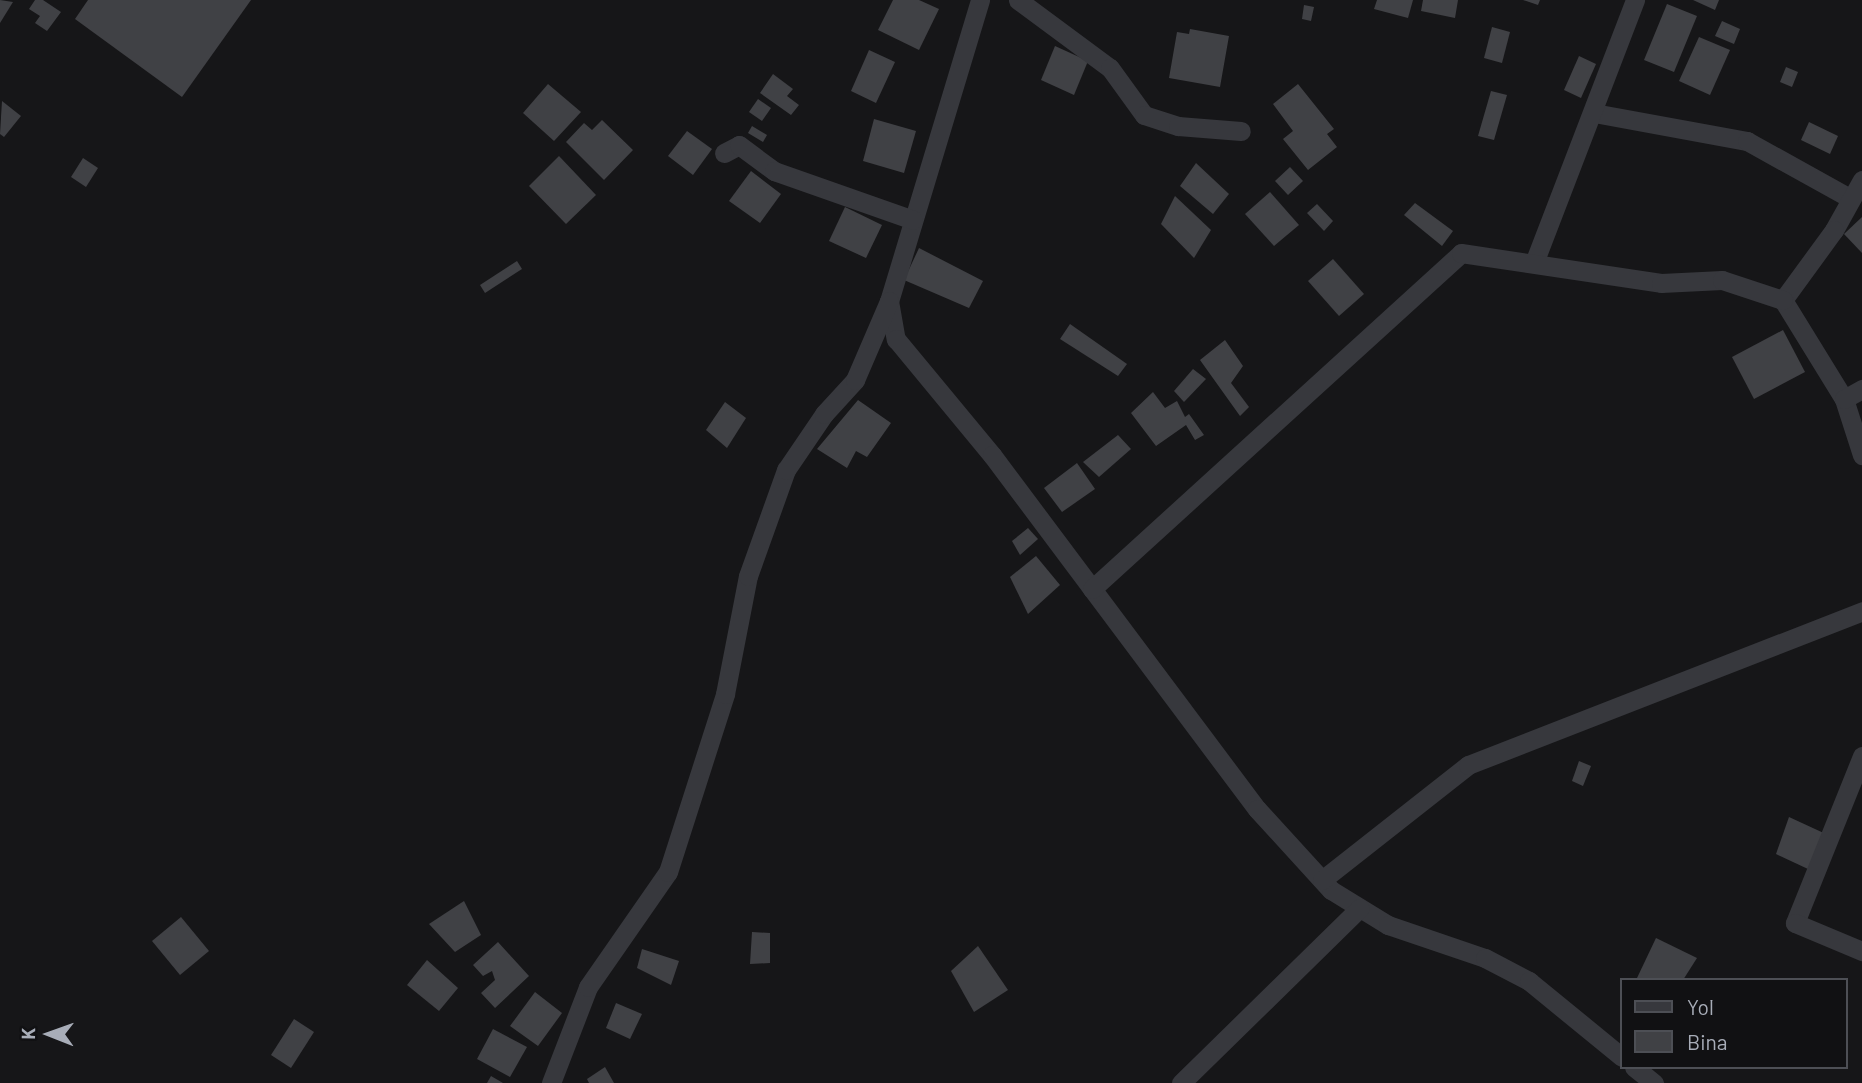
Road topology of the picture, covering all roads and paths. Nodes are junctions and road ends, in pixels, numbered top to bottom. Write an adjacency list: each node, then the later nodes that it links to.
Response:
1 (980, 0): 9 (street)
2 (1018, 0): 5 (street)
3 (1635, 0): 4 (street)
4 (1594, 113): 8 (street); 10 (street)
5 (1241, 131)
6 (724, 153): 9 (street)
7 (1862, 180): 8 (street)
8 (1850, 198): 12 (street)
9 (913, 220): 11 (street)
10 (1534, 263): 12 (street); 16 (street)
11 (889, 300): 16 (street); 24 (street)
12 (1783, 300): 14 (street)
13 (1862, 389): 14 (street)
14 (1844, 399): 15 (street)
15 (1862, 455)
16 (1092, 589): 19 (street)
17 (1862, 611): 19 (street)
18 (1862, 755): 21 (street)
19 (1322, 880): 20 (street)
20 (1360, 908): 22 (street); 25 (street)
21 (1862, 951)
22 (1620, 1055)
23 (1636, 1069): 26 (street)
24 (556, 1081)
25 (1181, 1083)
26 (1654, 1083)

